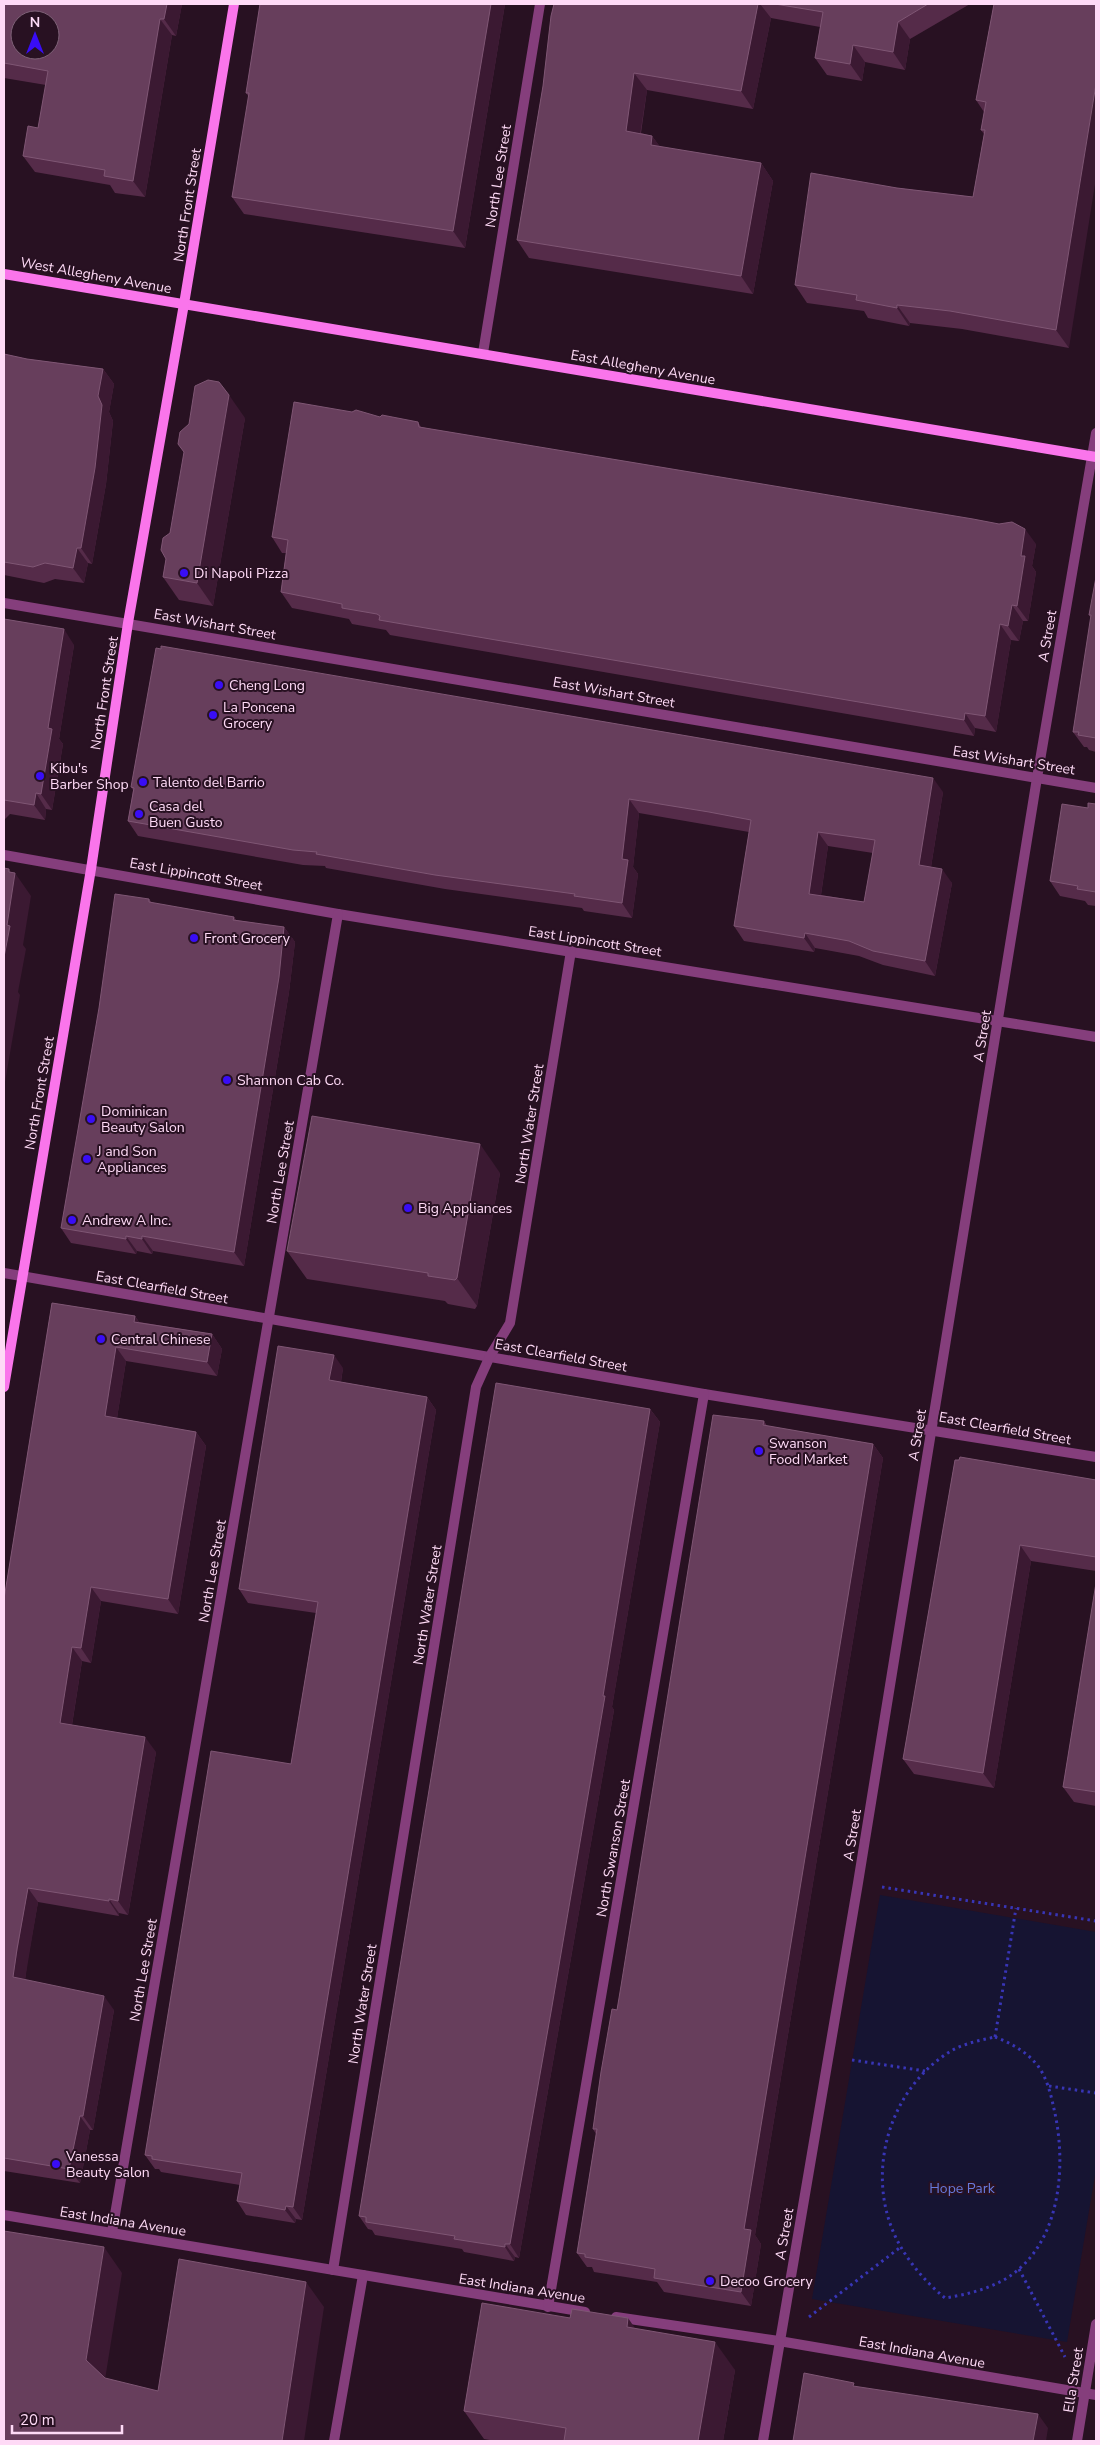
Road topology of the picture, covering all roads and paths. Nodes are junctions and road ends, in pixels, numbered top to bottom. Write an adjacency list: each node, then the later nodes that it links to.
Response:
1 (234, 4): 4 (street, North Front Street)
2 (540, 4): 5 (street, North Lee Street)
3 (4, 274): 4 (street, West Allegheny Avenue)
4 (184, 304): 5 (street, East Allegheny Avenue); 9 (street, North Front Street)
5 (483, 353): 7 (street, East Allegheny Avenue)
6 (1096, 434): 7 (street, A Street)
7 (1094, 457): 10 (street, A Street)
8 (4, 603): 9 (street, East Wishart Street)
9 (128, 623): 10 (street, East Wishart Street); 13 (street, North Front Street)
10 (1037, 778): 11 (street, East Wishart Street); 16 (street, A Street)
11 (1096, 788)
12 (4, 855): 13 (street, East Lippincott Street)
13 (91, 869): 14 (street, East Lippincott Street); 19 (street, North Front Street)
14 (338, 914): 15 (street, East Lippincott Street); 20 (street, North Lee Street)
15 (571, 951): 16 (street, East Lippincott Street); 21 (street, North Water Street)
16 (998, 1020): 17 (street, East Lippincott Street); 24 (street, A Street)
17 (1096, 1036)
18 (4, 1273): 19 (street, East Clearfield Street)
19 (22, 1276): 20 (street, East Clearfield Street); 22 (street, North Front Street)
20 (269, 1320): 21 (street, East Clearfield Street); 35 (street, North Lee Street)
21 (490, 1356): 23 (street, East Clearfield Street); 38 (street, North Water Street)
22 (4, 1387)
23 (704, 1394): 24 (street, East Clearfield Street); 40 (street, North Swanson Street)
24 (932, 1430): 25 (street, East Clearfield Street); 26 (street, A Street)
25 (1096, 1457)
26 (858, 1883): 27 (path); 30 (street, A Street)
27 (1016, 1908): 28 (path); 29 (path)
28 (1096, 1921)
29 (995, 2037): 31 (path); 32 (path)
30 (828, 2056): 31 (path); 42 (street, A Street)
31 (925, 2072): 36 (path)
32 (1048, 2086): 33 (path); 37 (path)
33 (1096, 2092)
34 (4, 2215): 35 (street, East Indiana Avenue)
35 (112, 2232): 38 (street, East Indiana Avenue)
36 (902, 2246): 37 (path); 42 (path)
37 (1019, 2269): 43 (path)
38 (334, 2270): 39 (street, East Indiana Avenue)
39 (363, 2275): 40 (street, East Indiana Avenue); 45 (street)
40 (548, 2307): 42 (street, East Indiana Avenue)
41 (1096, 2324): 43 (street, Ella Street)
42 (779, 2341): 43 (street, East Indiana Avenue); 46 (street, A Street)
43 (1084, 2393): 44 (street, East Indiana Avenue); 47 (street, Ella Street)
44 (1096, 2395)
45 (334, 2441)
46 (763, 2441)
47 (1077, 2441)

